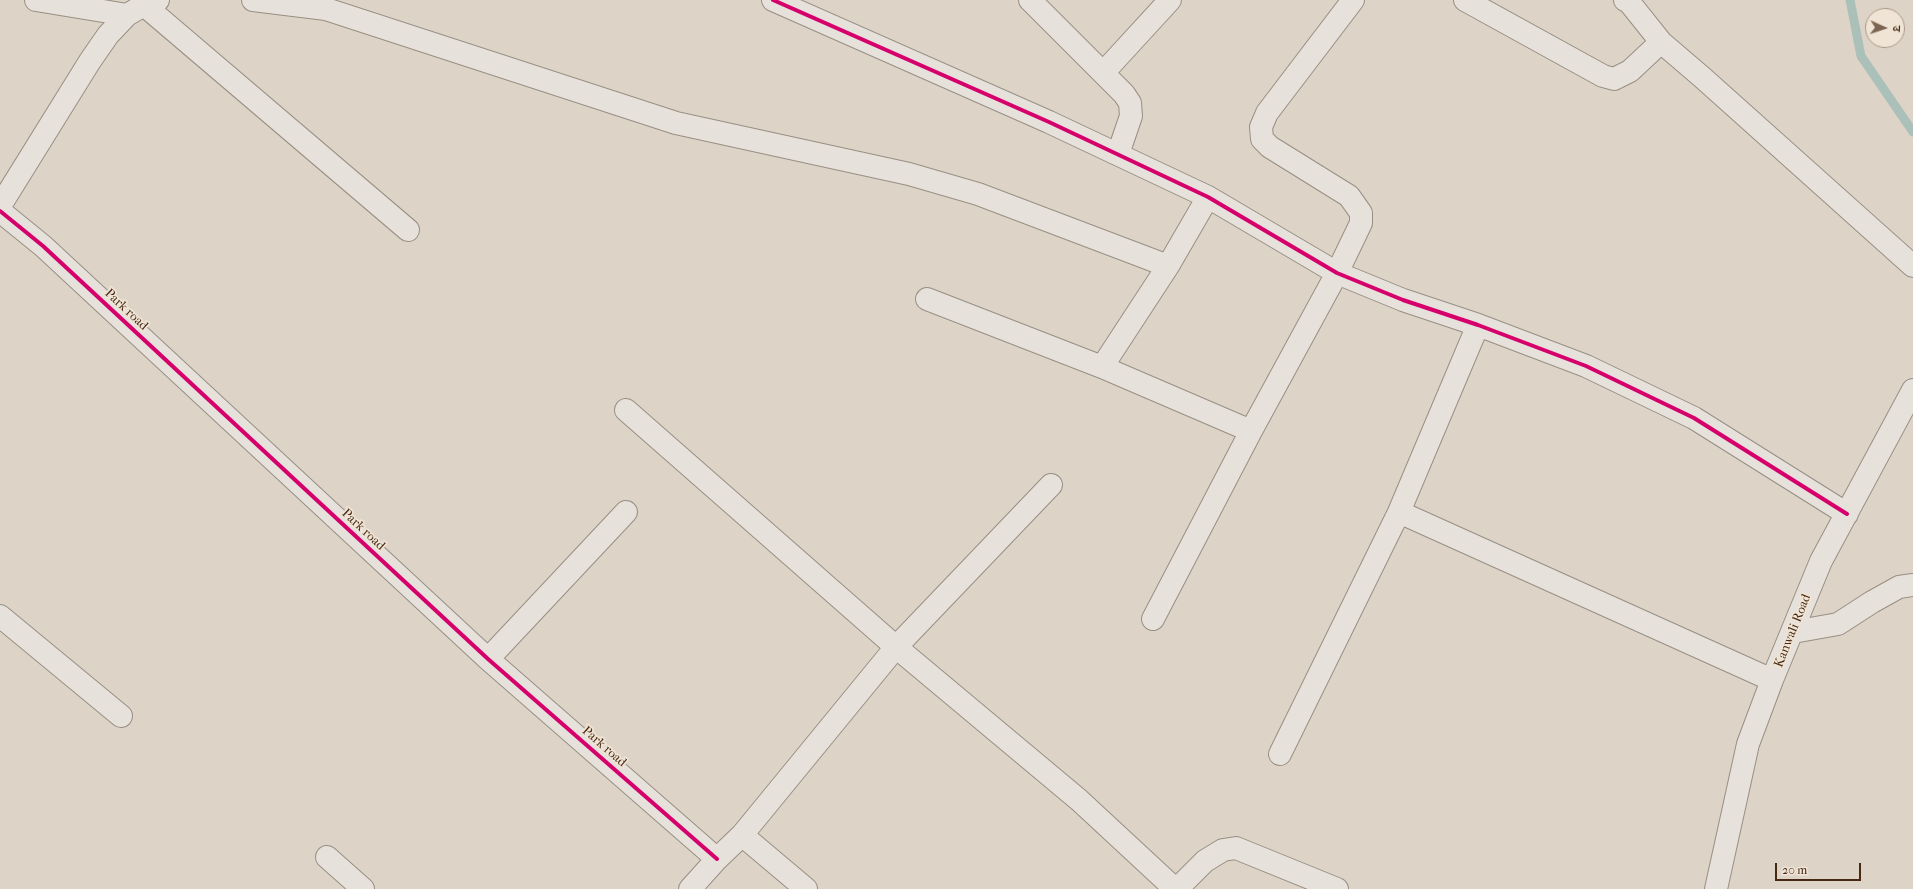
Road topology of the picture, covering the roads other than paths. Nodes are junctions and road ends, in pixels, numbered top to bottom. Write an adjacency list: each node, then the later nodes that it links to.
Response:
1 (36, 0): 10 (street)
2 (253, 0): 9 (street)
3 (773, 0): 13 (street)
4 (1030, 0): 12 (street)
5 (1170, 0): 12 (street)
6 (1353, 0): 20 (street)
7 (1465, 0): 11 (street)
8 (1628, 1): 11 (street)
9 (327, 4): 18 (street)
10 (144, 6): 15 (street); 17 (street)
11 (1660, 42): 19 (street)
12 (1103, 74): 13 (street)
13 (1118, 154): 14 (street)
14 (1208, 197): 18 (street); 20 (street)
15 (0, 206)
16 (0, 211): 36 (street, Park road)
17 (408, 230)
18 (1168, 266): 23 (street)
19 (1913, 266)
20 (1337, 273): 22 (street); 26 (street)
21 (927, 299): 23 (street)
22 (1478, 325): 29 (street); 30 (street)
23 (1102, 367): 26 (street)
24 (1913, 390): 30 (street, Kanwali Road)
25 (626, 410): 35 (street)
26 (1251, 431): 33 (street)
27 (1051, 485): 35 (street)
28 (626, 512): 36 (street)
29 (1399, 512): 37 (street); 39 (street)
30 (1847, 514): 34 (street, Kanwali Road)
31 (1913, 584): 34 (street)
32 (0, 616): 38 (street)
33 (1153, 619)
34 (1793, 632): 37 (street, Kanwali Road)
35 (896, 647): 40 (street); 46 (street)
36 (488, 659): 42 (street, Park road)
37 (1772, 680): 48 (street, Kanwali Road)
38 (121, 716)
39 (1280, 754)
40 (742, 835): 42 (street); 45 (street)
41 (326, 857): 43 (street)
42 (717, 859): 44 (street)
43 (363, 889)
44 (690, 889)
45 (806, 889)
46 (1176, 889): 47 (street)
47 (1337, 889)
48 (1716, 889)

